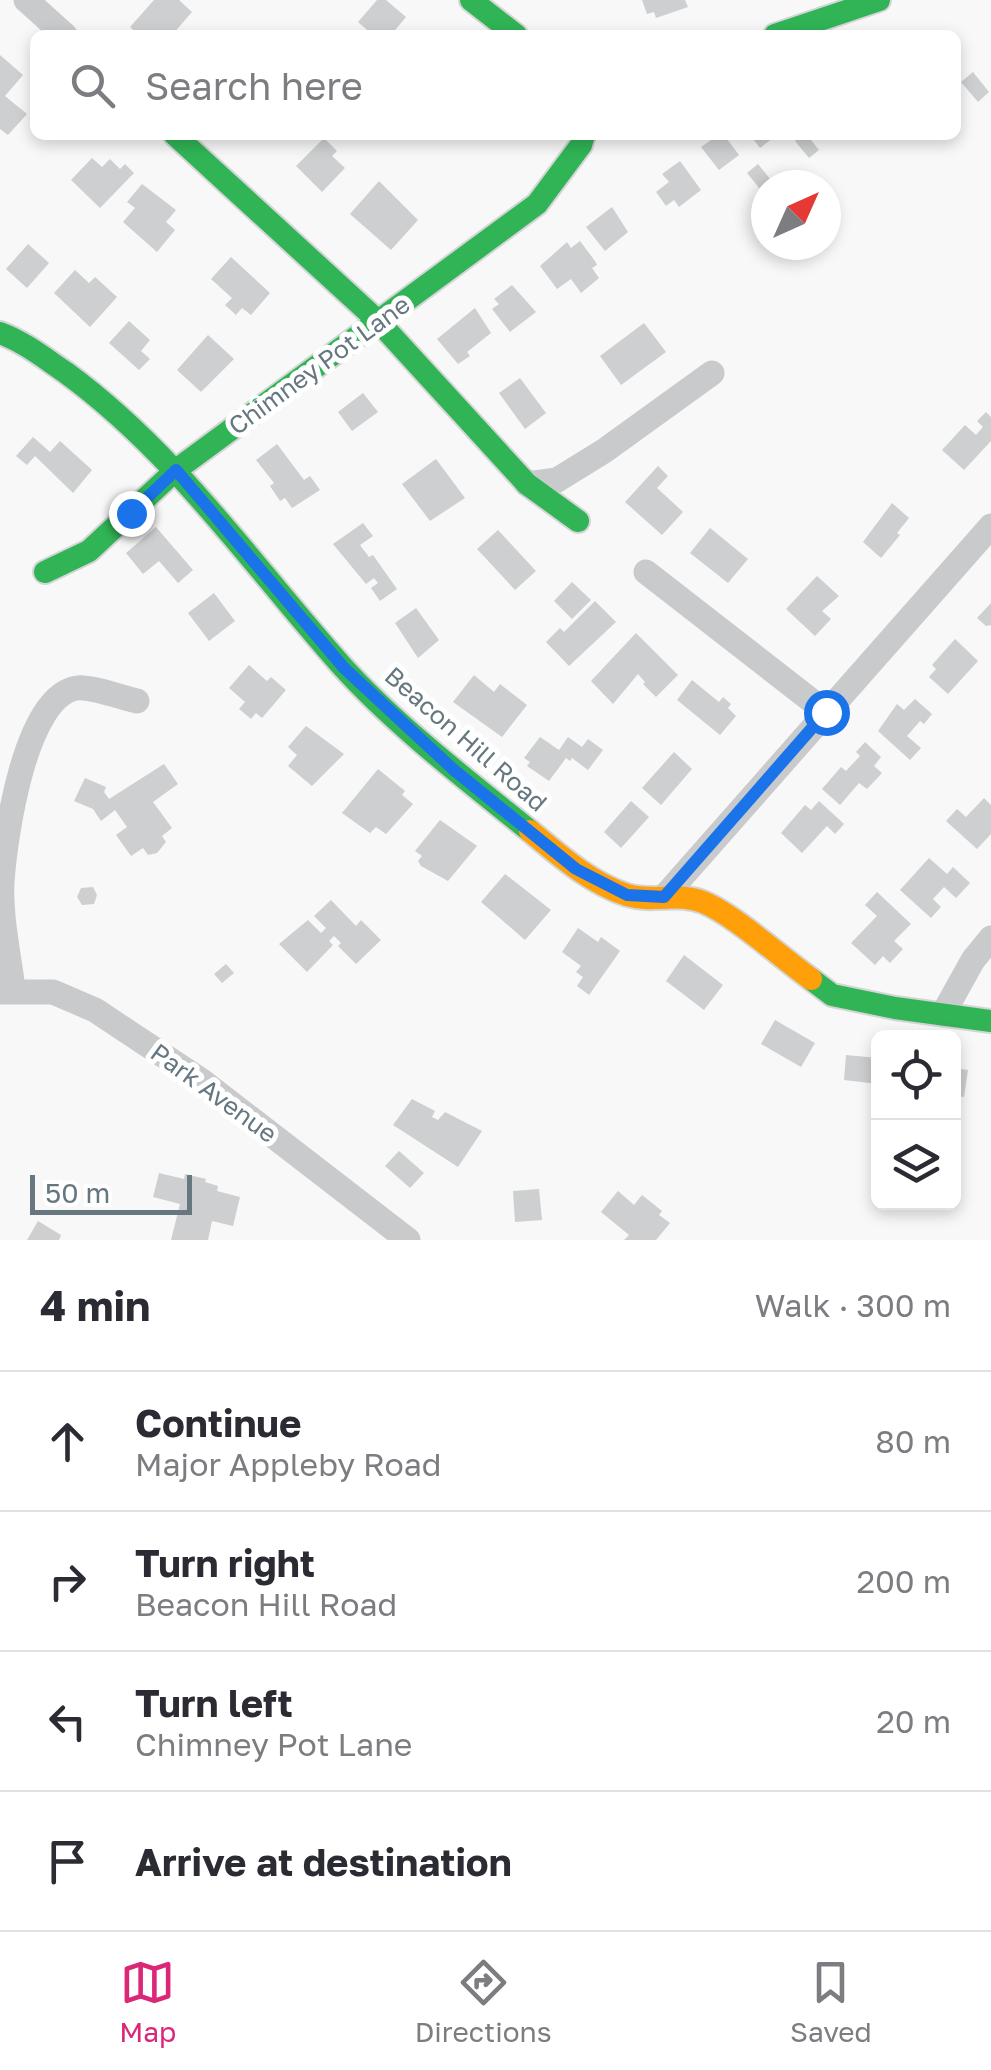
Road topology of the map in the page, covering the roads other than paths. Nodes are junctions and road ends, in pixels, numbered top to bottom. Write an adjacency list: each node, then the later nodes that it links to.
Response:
1 (26, 0): 4 (street)
2 (472, 0): 5 (street)
3 (880, 0): 6 (street)
4 (60, 30)
5 (510, 30)
6 (790, 30)
7 (180, 140): 9 (street)
8 (585, 140): 9 (street, Chimney Pot Lane)
9 (378, 321): 12 (street, Chimney Pot Lane); 13 (street)
10 (0, 333): 12 (street, Beacon Hill Road)
11 (712, 373): 13 (street)
12 (176, 470): 16 (street, Chimney Pot Lane); 20 (street, Beacon Hill Road)
13 (527, 484): 14 (street)
14 (578, 521)
15 (991, 526): 19 (street)
16 (45, 572)
17 (646, 572): 19 (street)
18 (137, 701): 22 (street)
19 (826, 712): 20 (street)
20 (664, 897): 23 (street, Beacon Hill Road)
21 (991, 938): 23 (street)
22 (6, 990): 25 (street, Park Avenue)
23 (942, 1014): 24 (street, Beacon Hill Road)
24 (991, 1021)
25 (408, 1240)

